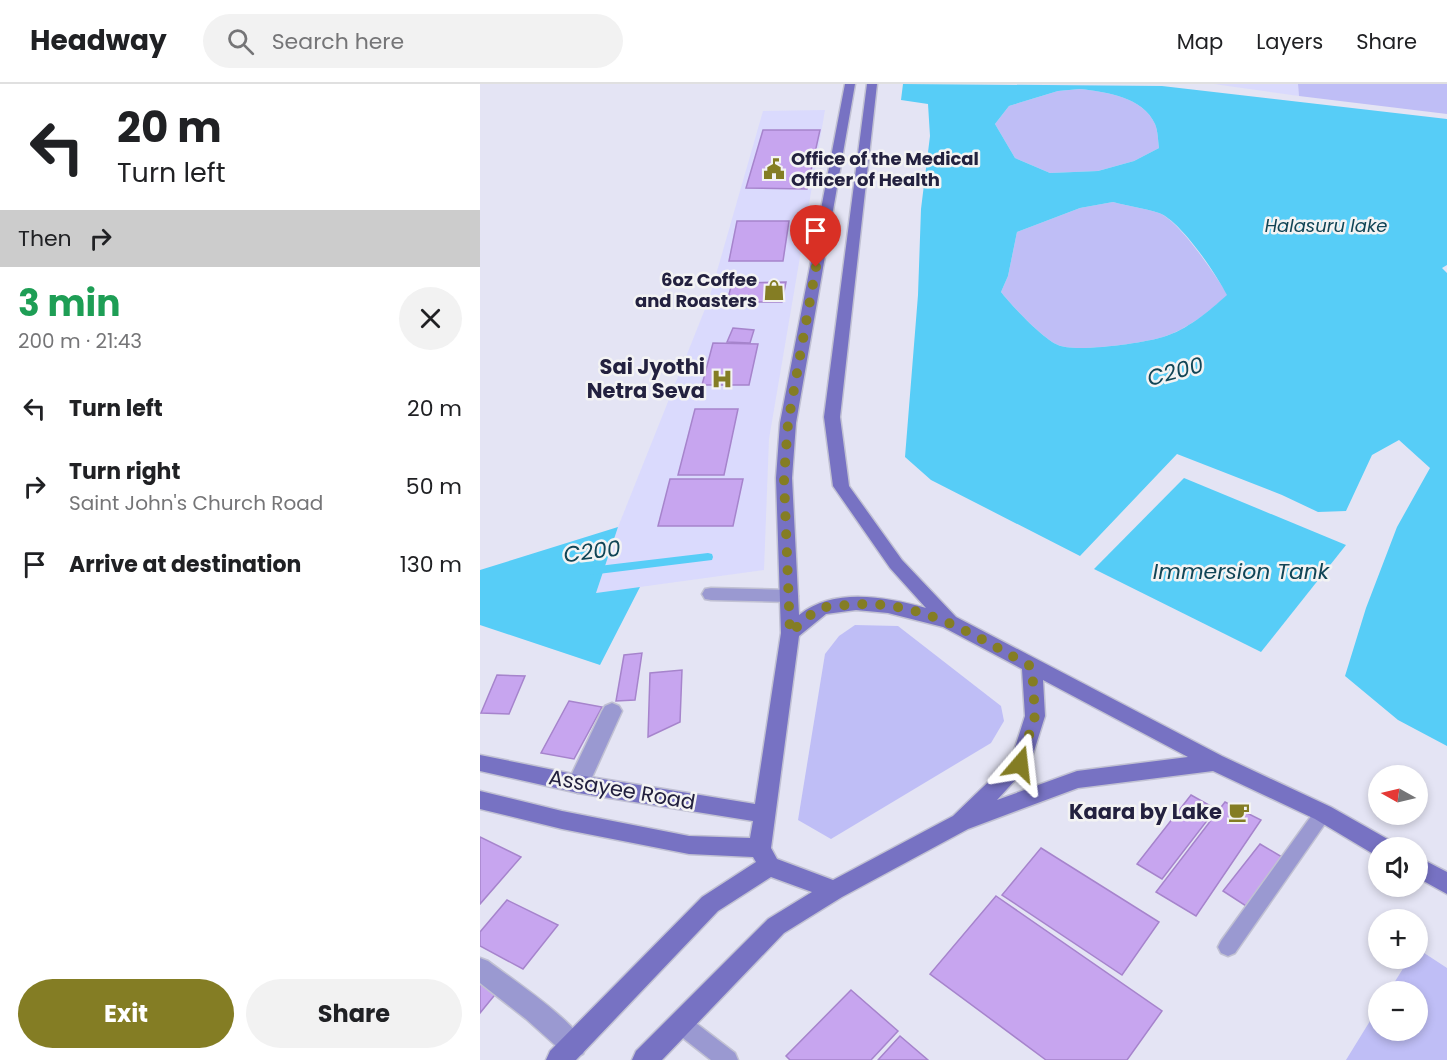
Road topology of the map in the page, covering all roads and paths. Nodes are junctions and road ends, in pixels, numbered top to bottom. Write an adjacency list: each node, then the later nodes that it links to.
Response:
1 (850, 84): 4 (main road)
2 (872, 84): 5 (main road)
3 (711, 594): 4 (street)
4 (789, 596): 6 (main road)
5 (950, 622): 6 (main road); 7 (main road)
6 (790, 633): 14 (main road)
7 (1032, 667): 9 (main road); 15 (main road)
8 (612, 711): 11 (street)
9 (1215, 762): 13 (main road); 15 (main road)
10 (480, 763): 11 (main road, Assayee Road)
11 (578, 784): 14 (main road, Assayee Road)
12 (480, 800): 17 (main road, Assayee Road)
13 (1323, 813): 16 (main road); 21 (lane)
14 (764, 814): 17 (main road)
15 (961, 822): 20 (main road)
16 (1368, 839)
17 (765, 857): 20 (main road, Assayee Road); 24 (main road)
18 (1428, 873): 19 (main road)
19 (1447, 884)
20 (834, 890): 23 (main road)
21 (1228, 947)
22 (480, 969): 24 (street)
23 (681, 1024): 25 (main road); 26 (lane)
24 (566, 1053)
25 (645, 1060)
26 (728, 1060)

